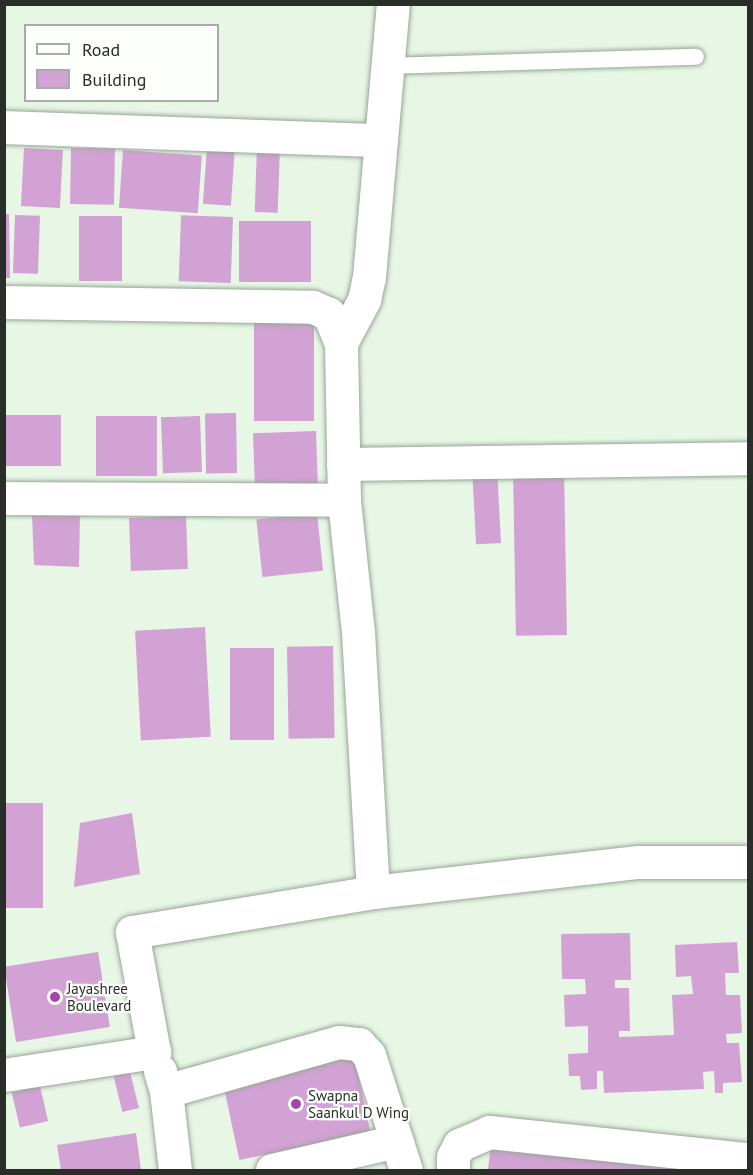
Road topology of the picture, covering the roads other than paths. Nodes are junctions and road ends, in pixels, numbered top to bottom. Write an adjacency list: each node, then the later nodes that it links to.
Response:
1 (393, 4): 3 (street)
2 (696, 57): 3 (lane)
3 (385, 66): 5 (street)
4 (4, 128): 5 (street)
5 (380, 140): 7 (street)
6 (4, 303): 7 (street)
7 (340, 343): 9 (street)
8 (748, 458): 9 (street)
9 (343, 464): 11 (street)
10 (4, 498): 11 (street)
11 (344, 500): 13 (street)
12 (748, 862): 13 (street)
13 (373, 892): 14 (street)
14 (154, 1052): 15 (street); 16 (street)
15 (4, 1075)
16 (166, 1091): 17 (street); 20 (street)
17 (401, 1156): 19 (street)
18 (748, 1159): 21 (street)
19 (287, 1169)
20 (175, 1170)
21 (453, 1170)

